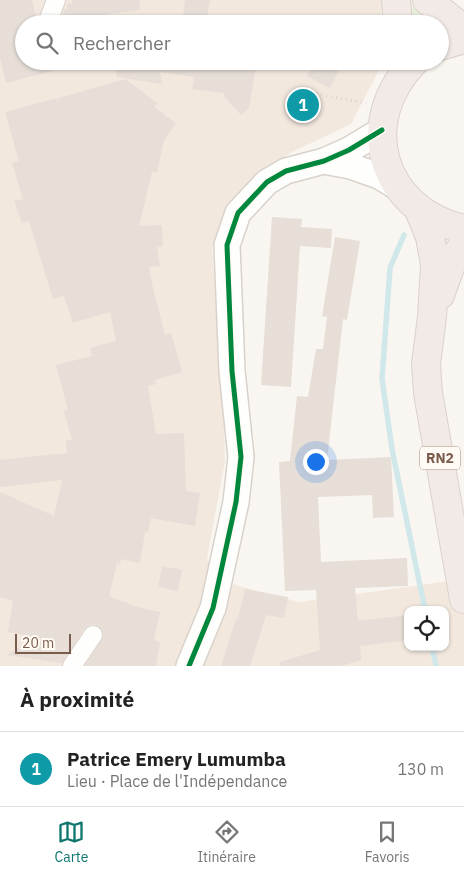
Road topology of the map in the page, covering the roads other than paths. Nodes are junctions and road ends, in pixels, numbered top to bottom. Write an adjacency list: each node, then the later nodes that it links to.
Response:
1 (56, 0): 4 (street)
2 (396, 0): 5 (highway)
3 (427, 0): 6 (highway)
4 (50, 15)
5 (397, 15)
6 (446, 15)
7 (449, 17): 8 (highway)
8 (464, 29)
9 (464, 39): 10 (highway)
10 (449, 43)
11 (393, 70): 13 (highway)
12 (406, 70): 13 (highway)
13 (384, 118): 14 (street); 15 (highway)
14 (324, 162): 15 (street); 23 (street)
15 (399, 188): 16 (highway)
16 (419, 210): 17 (highway); 19 (highway, RN2)
17 (464, 229)
18 (464, 243): 19 (highway, RN2)
19 (432, 317): 20 (highway, RN2)
20 (464, 599)
21 (93, 635): 22 (street)
22 (72, 666)
23 (189, 666)

